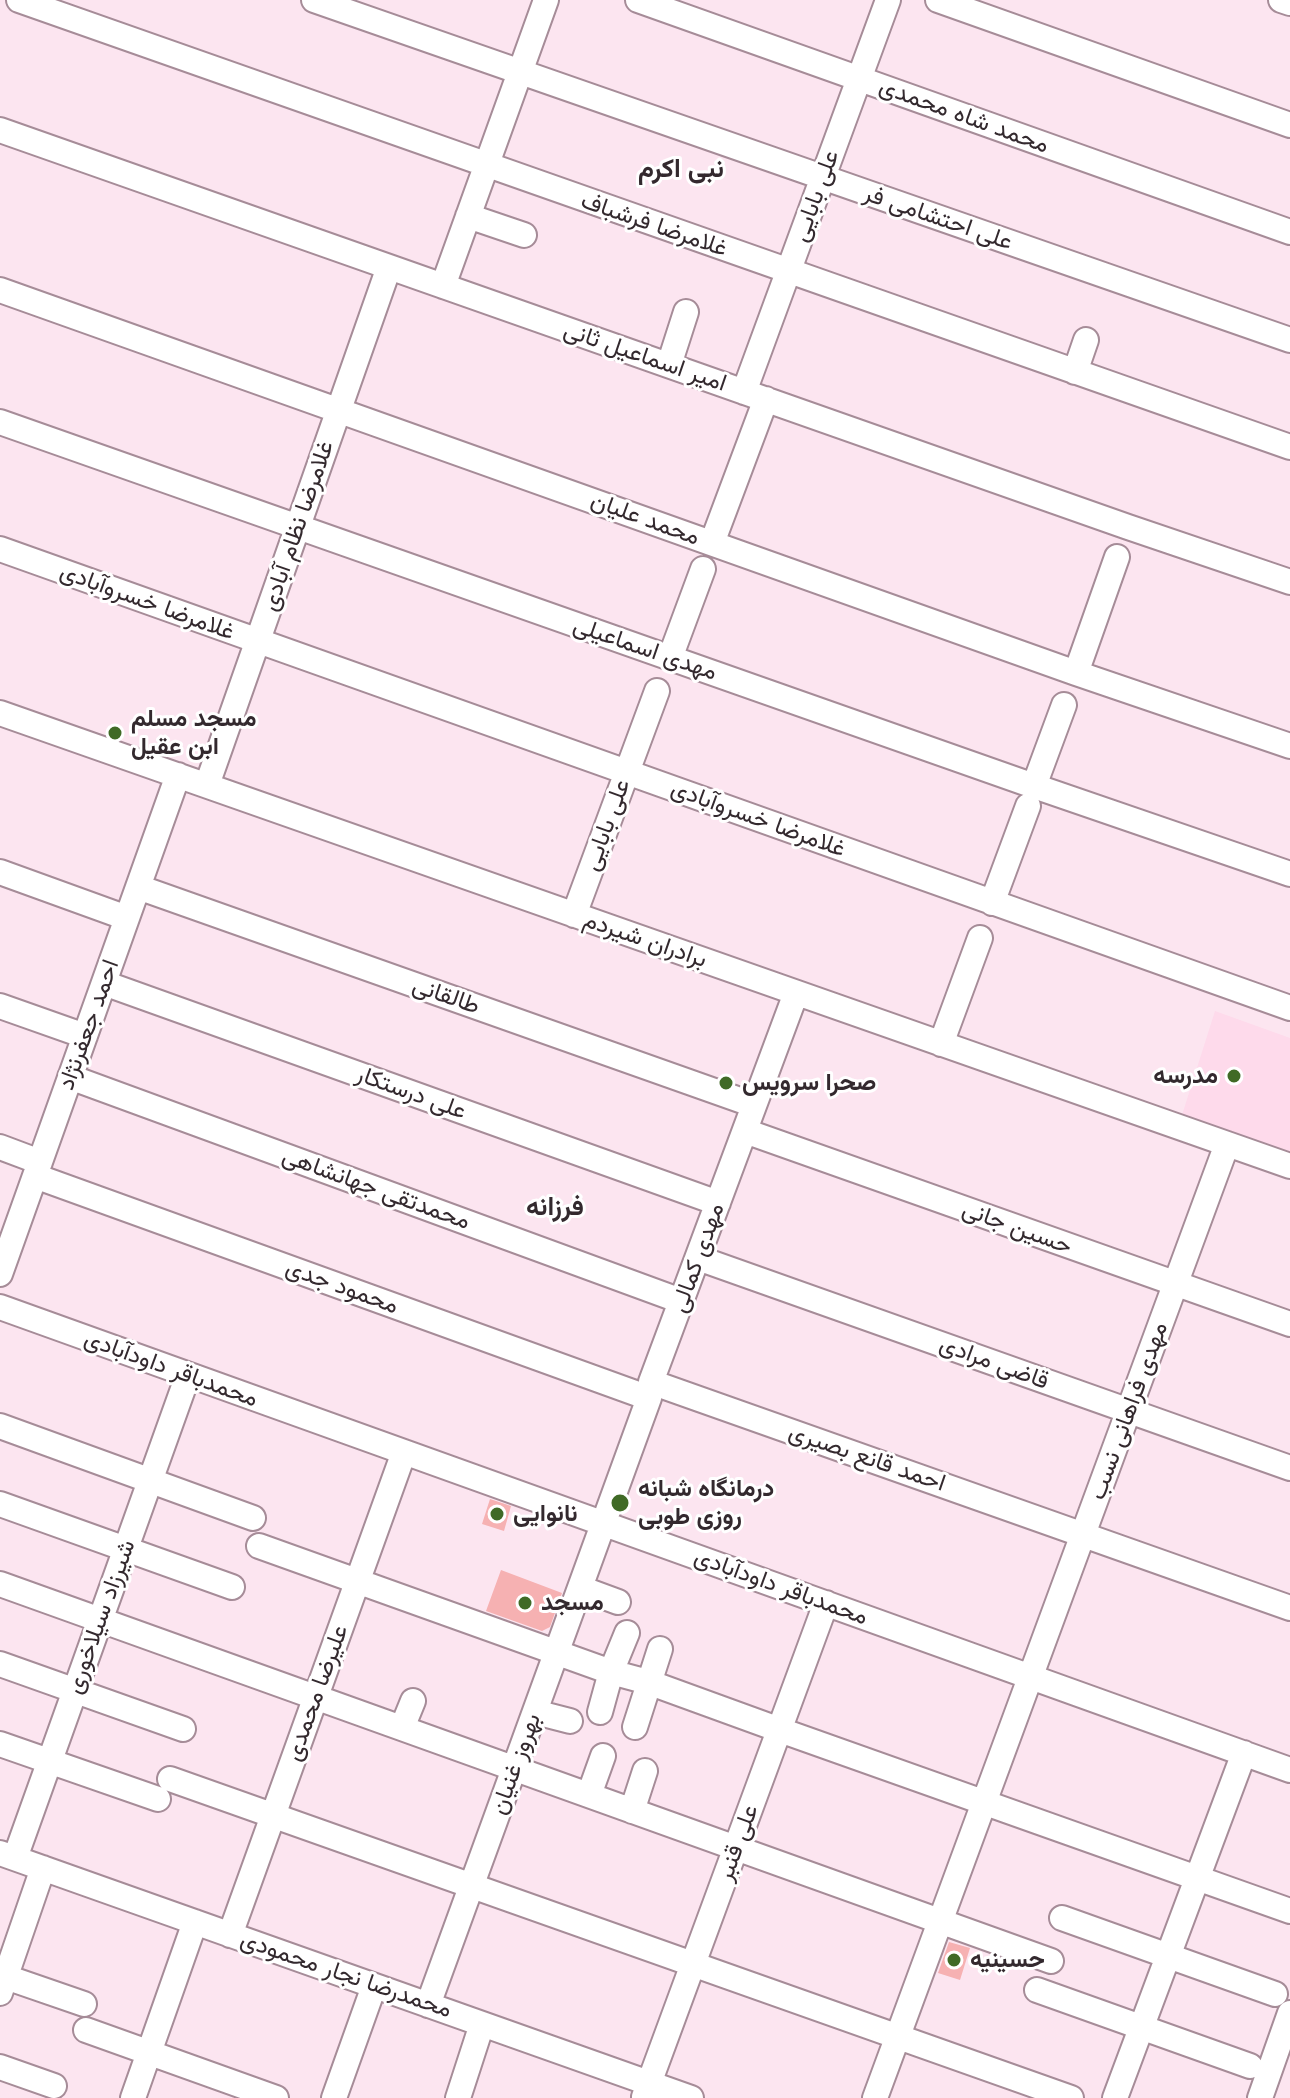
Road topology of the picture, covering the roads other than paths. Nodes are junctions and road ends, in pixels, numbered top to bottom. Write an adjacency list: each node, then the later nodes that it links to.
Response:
1 (19, 0): 13 (street, غلامرضا فرشباف)
2 (314, 0): 9 (street, علی احتشامی فر)
3 (546, 0): 9 (street)
4 (638, 0): 10 (street, محمد شاه محمدی)
5 (888, 0): 10 (street, علی بابایی)
6 (938, 0): 11 (street)
7 (1281, 0): 8 (street)
8 (1290, 3)
9 (520, 72): 13 (street); 14 (street, علی احتشامی فر)
10 (859, 79): 14 (street, علی بابایی); 16 (street, محمد شاه محمدی)
11 (1290, 125)
12 (0, 130): 18 (street, امیر اسماعیل ثانی)
13 (486, 165): 15 (street); 19 (street, غلامرضا فرشباف)
14 (823, 178): 19 (street, علی بابایی); 24 (street, علی احتشامی فر)
15 (468, 216): 17 (street); 20 (street)
16 (1290, 232)
17 (524, 235)
18 (389, 267): 20 (street, امیر اسماعیل ثانی); 28 (street, غلامرضا نظام آبادی)
19 (788, 272): 26 (street, غلامرضا فرشباف); 27 (street, علی بابایی)
20 (443, 286): 25 (street, امیر اسماعیل ثانی)
21 (0, 290): 28 (street, محمد علیان)
22 (686, 312): 25 (street)
23 (1086, 340): 26 (street)
24 (1290, 340)
25 (669, 365): 27 (street, امیر اسماعیل ثانی)
26 (1075, 372): 30 (street, غلامرضا فرشباف)
27 (755, 396): 32 (street, علی بابایی); 36 (street, امیر اسماعیل ثانی)
28 (338, 410): 31 (street, غلامرضا نظام آبادی); 32 (street, محمد علیان)
29 (0, 422): 31 (street, مهدی اسماعیلی)
30 (1290, 447)
31 (298, 527): 37 (street, غلامرضا نظام آبادی); 38 (street, مهدی اسماعیلی)
32 (712, 543): 39 (street, محمد علیان)
33 (0, 549): 37 (street, غلامرضا خسروآبادی)
34 (1117, 557): 39 (street)
35 (703, 569): 38 (street)
36 (1290, 582)
37 (257, 641): 44 (street, غلامرضا خسروآبادی); 46 (street, غلامرضا نظام آبادی)
38 (670, 658): 47 (street, مهدی اسماعیلی)
39 (1076, 673): 43 (street, محمد علیان)
40 (657, 691): 44 (street, علی بابایی)
41 (1064, 705): 47 (street)
42 (0, 713): 45 (street, برادران شیردم)
43 (1290, 746)
44 (627, 773): 51 (street, غلامرضا خسروآبادی); 52 (street, علی بابایی)
45 (178, 775): 46 (street, برادران شیردم); 50 (street, احمد جعفرنژاد)
46 (207, 785): 52 (street, برادران شیردم)
47 (1031, 796): 49 (street, مهدی اسماعیلی); 51 (street)
48 (0, 872): 53 (street)
49 (1290, 874)
50 (138, 887): 53 (street, احمد جعفرنژاد); 62 (street, طالقانی)
51 (992, 903): 58 (street, غلامرضا خسروآبادی)
52 (574, 915): 56 (street, برادران شیردم)
53 (127, 918): 55 (street, احمد جعفرنژاد)
54 (980, 938): 60 (street)
55 (104, 983): 59 (street, احمد جعفرنژاد); 68 (street, علی درستکار)
56 (796, 993): 60 (street, برادران شیردم); 62 (street, مهدی کمالی)
57 (0, 1006): 59 (street)
58 (1290, 1008)
59 (85, 1036): 61 (street, احمد جعفرنژاد)
60 (941, 1044): 64 (street, برادران شیردم)
61 (70, 1077): 67 (street, احمد جعفرنژاد); 72 (street, محمدتقی جهانشاهی)
62 (754, 1105): 63 (street, مهدی کمالی)
63 (745, 1131): 68 (street, مهدی کمالی); 71 (street, حسین جانی)
64 (1227, 1144): 66 (street, برادران شیردم); 71 (street, مهدی فراهانی نسب)
65 (0, 1147): 67 (street, محمود جدی)
66 (1290, 1166)
67 (38, 1169): 70 (street, احمد جعفرنژاد); 76 (street, محمود جدی)
68 (718, 1203): 69 (street, مهدی کمالی)
69 (698, 1258): 72 (street, مهدی کمالی); 77 (street, قاضی مرادی)
70 (0, 1274)
71 (1175, 1284): 74 (street, حسین جانی); 77 (street, مهدی فراهانی نسب)
72 (681, 1301): 76 (street, مهدی کمالی)
73 (0, 1307): 75 (street, محمدباقر داودآبادی)
74 (1290, 1324)
75 (188, 1375): 79 (street, محمدباقر داودآبادی); 81 (street, شیرزاد سیلاخوری)
76 (650, 1390): 84 (street, مهدی کمالی); 85 (street, احمد قانع بصیری)
77 (1128, 1411): 80 (street, قاضی مرادی); 85 (street, مهدی فراهانی نسب)
78 (0, 1426): 81 (street)
79 (404, 1452): 84 (street, محمدباقر داودآبادی); 88 (street, علیرضا محمدی)
80 (1290, 1468)
81 (150, 1481): 83 (street); 87 (street, شیرزاد سیلاخوری)
82 (0, 1504): 87 (street)
83 (253, 1518)
84 (603, 1524): 91 (street, بهروز غنیان); 93 (street, محمدباقر داودآبادی)
85 (1083, 1534): 94 (street, احمد قانع بصیری); 101 (street, مهدی فراهانی نسب)
86 (259, 1546): 88 (street)
87 (126, 1548): 90 (street); 95 (street, شیرزاد سیلاخوری)
88 (358, 1581): 98 (street); 104 (street, علیرضا محمدی)
89 (0, 1584): 95 (street)
90 (232, 1587)
91 (580, 1588): 92 (street); 98 (street, بهروز غنیان)
92 (618, 1602)
93 (826, 1603): 101 (street, محمدباقر داودآبادی); 112 (street, علی قنبر)
94 (1290, 1608)
95 (100, 1620): 103 (street, شیرزاد سیلاخوری); 104 (street)
96 (627, 1633): 100 (street)
97 (660, 1649): 102 (street)
98 (557, 1652): 100 (street); 106 (street, بهروز غنیان)
99 (0, 1664): 103 (street)
100 (611, 1672): 102 (street); 107 (street)
101 (1030, 1677): 114 (street, محمدباقر داودآبادی); 121 (street, مهدی فراهانی نسب)
102 (648, 1682): 109 (street); 112 (street)
103 (75, 1691): 111 (street); 116 (street, شیرزاد سیلاخوری)
104 (316, 1697): 110 (street); 123 (street, علیرضا محمدی)
105 (413, 1701): 110 (street)
106 (535, 1712): 108 (street); 117 (street, بهروز غنیان)
107 (600, 1712)
108 (570, 1721)
109 (635, 1727)
110 (402, 1728): 117 (street)
111 (183, 1729)
112 (780, 1730): 121 (street); 124 (street, علی قنبر)
113 (0, 1744): 116 (street)
114 (1244, 1753): 118 (street, محمدباقر داودآبادی); 127 (street)
115 (603, 1756): 120 (street)
116 (50, 1761): 123 (street); 125 (street, شیرزاد سیلاخوری)
117 (514, 1768): 120 (street); 128 (street, بهروز غنیان)
118 (1290, 1770)
119 (645, 1771): 122 (street)
120 (589, 1795): 122 (street)
121 (984, 1803): 127 (street); 131 (street, مهدی فراهانی نسب)
122 (632, 1811): 124 (street)
123 (273, 1816): 128 (street); 133 (street, علیرضا محمدی)
124 (736, 1848): 131 (street); 136 (street, علی قنبر)
125 (8, 1856): 126 (street, محمدرضا نجار محمودی)
126 (43, 1868): 132 (street, محمدرضا نجار محمودی); 137 (street)
127 (1197, 1878): 129 (street); 134 (street)
128 (471, 1886): 136 (street); 141 (street, بهروز غنیان)
129 (1290, 1911)
130 (1062, 1918): 134 (street)
131 (940, 1921): 135 (street); 146 (street, مهدی فراهانی نسب)
132 (195, 1922): 133 (street, محمدرضا نجار محمودی); 147 (street)
133 (230, 1935): 138 (street, محمدرضا نجار محمودی)
134 (1168, 1956): 142 (street); 144 (street)
135 (1051, 1961)
136 (693, 1964): 146 (street); 151 (street, علی قنبر)
137 (2, 1982): 140 (street)
138 (374, 1986): 141 (street, محمدرضا نجار محمودی); 154 (street)
139 (1037, 1990): 144 (street)
140 (84, 2004)
141 (428, 2005): 143 (street, محمدرضا نجار محمودی)
142 (1286, 2010): 160 (street)
143 (482, 2024): 151 (street, محمدرضا نجار محمودی); 155 (street)
144 (1141, 2028): 148 (street); 159 (street)
145 (86, 2030): 147 (street)
146 (897, 2036): 157 (street, مهدی فراهانی نسب); 158 (street)
147 (149, 2053): 152 (street); 153 (street)
148 (1250, 2066)
149 (0, 2067): 150 (street)
150 (54, 2086)
151 (647, 2091): 156 (street, محمدرضا نجار محمودی)
152 (133, 2098)
153 (276, 2098)
154 (334, 2098)
155 (458, 2098)
156 (691, 2098)
157 (875, 2098)
158 (1071, 2098)
159 (1115, 2098)
160 (1260, 2098)

